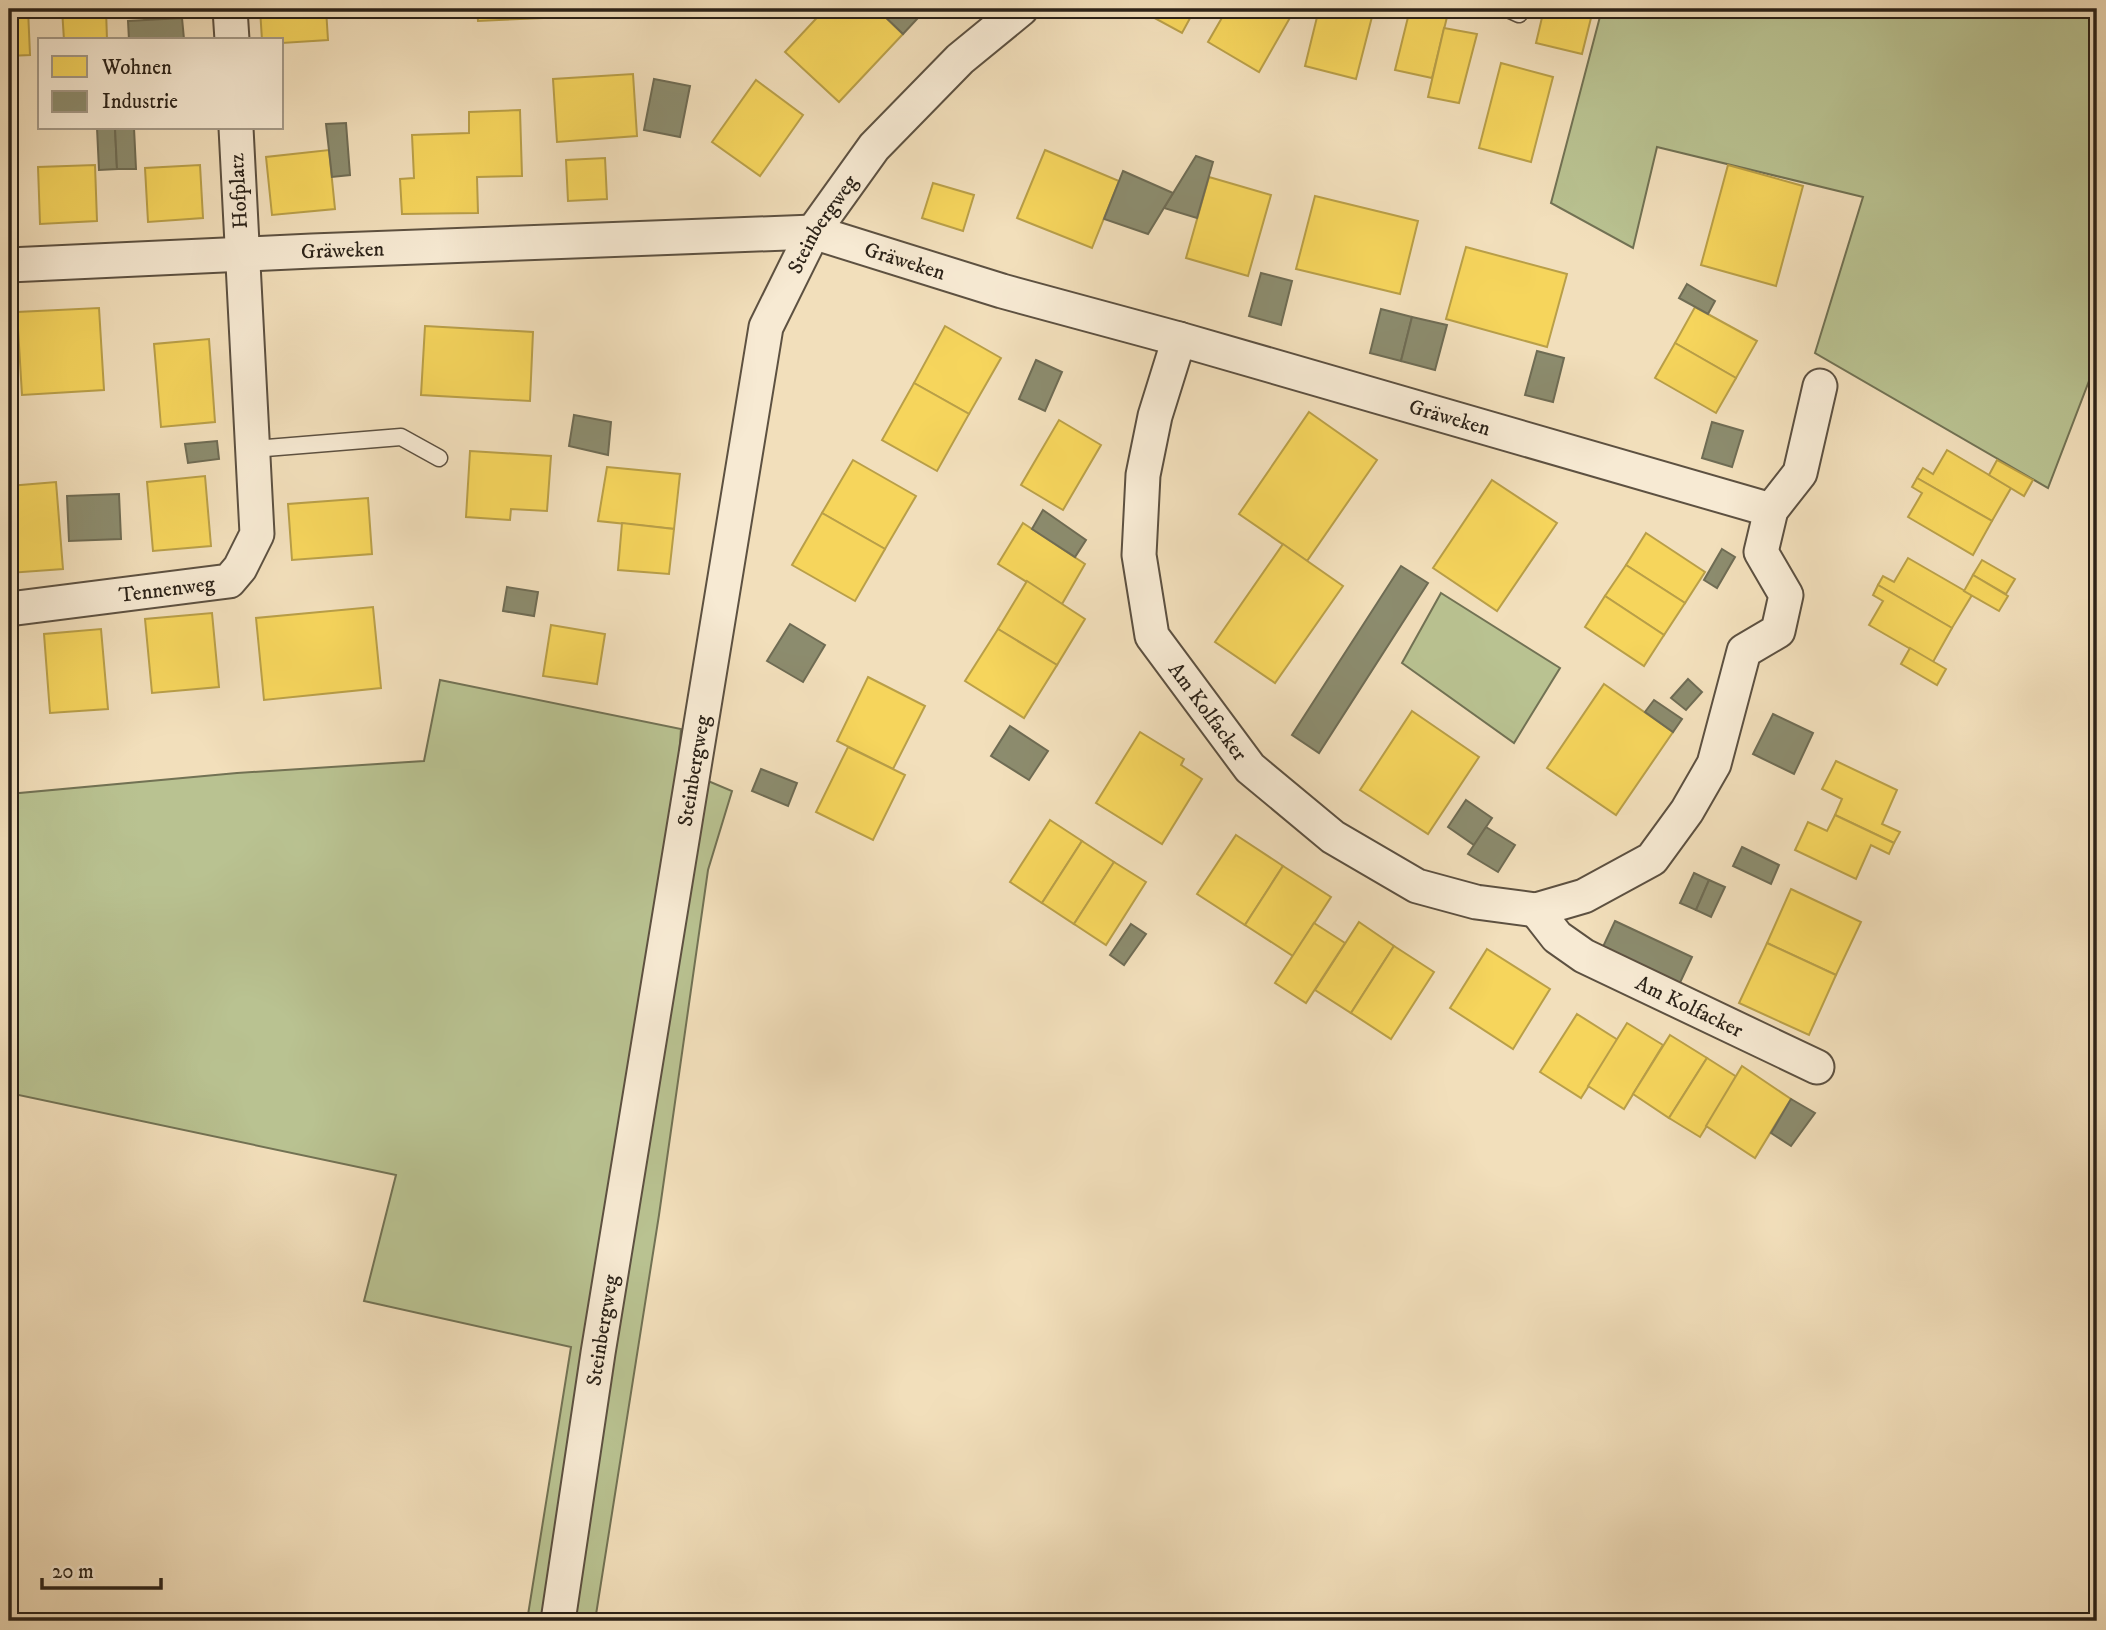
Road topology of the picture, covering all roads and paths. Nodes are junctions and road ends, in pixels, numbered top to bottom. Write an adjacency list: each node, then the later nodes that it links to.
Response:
1 (230, 9): 3 (street)
2 (1021, 9): 5 (street, Steinbergweg)
3 (232, 38)
4 (236, 130): 6 (street, Hofplatz)
5 (813, 232): 6 (street, Gräweken); 8 (street, Gräweken); 16 (street, Steinbergweg)
6 (241, 255): 7 (street, Gräweken); 10 (street, Tennenweg)
7 (9, 265)
8 (1179, 339): 12 (street, Gräweken); 14 (street, Am Kolfacker)
9 (1820, 386): 12 (street, Am Kolfacker)
10 (253, 449): 11 (lane); 13 (street, Tennenweg)
11 (439, 458)
12 (1771, 510): 14 (street, Am Kolfacker)
13 (9, 609)
14 (1536, 910): 15 (street, Am Kolfacker)
15 (1817, 1067)
16 (558, 1621)

